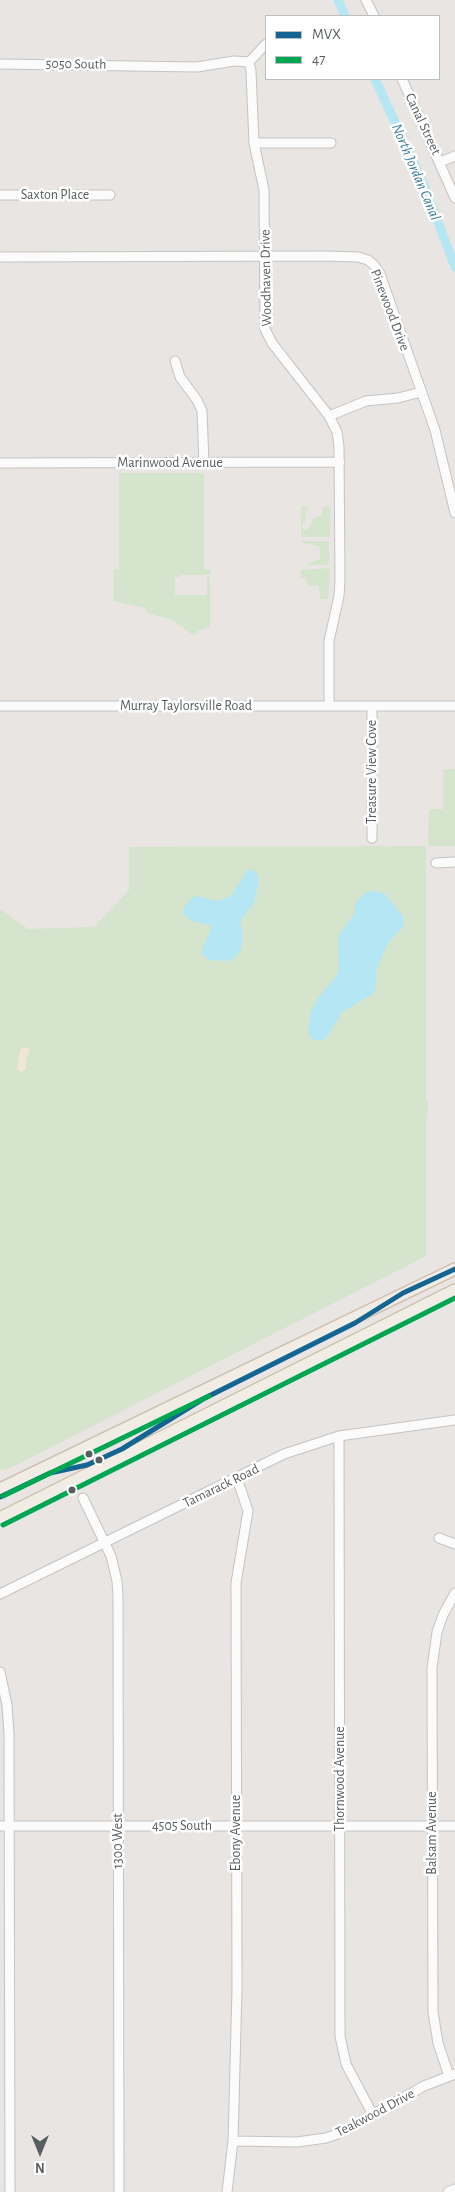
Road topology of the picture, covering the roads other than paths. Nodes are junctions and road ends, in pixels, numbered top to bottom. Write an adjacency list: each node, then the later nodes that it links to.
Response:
1 (366, 0): 2 (street)
2 (374, 15)
3 (265, 45): 4 (street)
4 (249, 62): 5 (street, 5050 South); 7 (street, Woodhaven Drive)
5 (0, 64)
6 (402, 80): 10 (street, Canal Street)
7 (254, 143): 8 (street); 14 (street, Woodhaven Drive)
8 (331, 143)
9 (455, 156): 10 (street)
10 (440, 162): 13 (street, Canal Street)
11 (0, 195): 12 (street, Saxton Place)
12 (110, 195)
13 (455, 198)
14 (264, 256): 15 (street, Pinewood Drive); 17 (street, Pinewood Drive); 18 (street, Woodhaven Drive)
15 (0, 257)
16 (175, 361): 21 (street)
17 (421, 392): 18 (street); 22 (street, Pinewood Drive)
18 (329, 416): 19 (street, Woodhaven Drive)
19 (340, 462): 21 (street, Marinwood Avenue); 24 (street, Woodhaven Drive)
20 (0, 463): 21 (street, Marinwood Avenue)
21 (204, 463)
22 (455, 513)
23 (0, 706): 24 (street, Murray Taylorsville Road)
24 (329, 706): 25 (street, Murray Taylorsville Road)
25 (372, 706): 26 (street, Murray Taylorsville Road); 27 (street, Treasure View Cove)
26 (455, 706)
27 (372, 838)
28 (455, 862): 29 (street)
29 (436, 863)
30 (455, 1269): 35 (main road)
31 (455, 1290): 37 (main road)
32 (455, 1420): 33 (street, Tamarack Road)
33 (339, 1436): 34 (street, Tamarack Road); 47 (street, Thornwood Avenue)
34 (237, 1478): 39 (street, Tamarack Road); 44 (street, Ebony Avenue)
35 (0, 1489)
36 (83, 1498): 39 (street, 1300 West)
37 (0, 1518)
38 (439, 1538): 40 (street)
39 (104, 1542): 42 (street, Tamarack Road); 46 (street, 1300 West)
40 (455, 1544)
41 (455, 1593): 48 (street, Balsam Avenue)
42 (0, 1594)
43 (0, 1672): 45 (street)
44 (236, 1825): 46 (street, 4505 South); 47 (street, 4505 South); 53 (street, Ebony Avenue)
45 (5, 1826): 46 (street, 4505 South); 52 (street)
46 (118, 1826): 56 (street, 1300 West)
47 (340, 1826): 48 (street, 4505 South); 51 (street, Thornwood Avenue)
48 (432, 1826): 49 (street, 4505 South); 50 (street, Balsam Avenue)
49 (455, 1826)
50 (452, 2075): 51 (street, Teakwood Drive)
51 (373, 2115): 53 (street, Teakwood Drive)
52 (5, 2127): 55 (street)
53 (232, 2141): 57 (street, Ebony Avenue)
54 (455, 2189): 58 (street)
55 (10, 2192)
56 (119, 2192)
57 (227, 2192)
58 (448, 2192)

